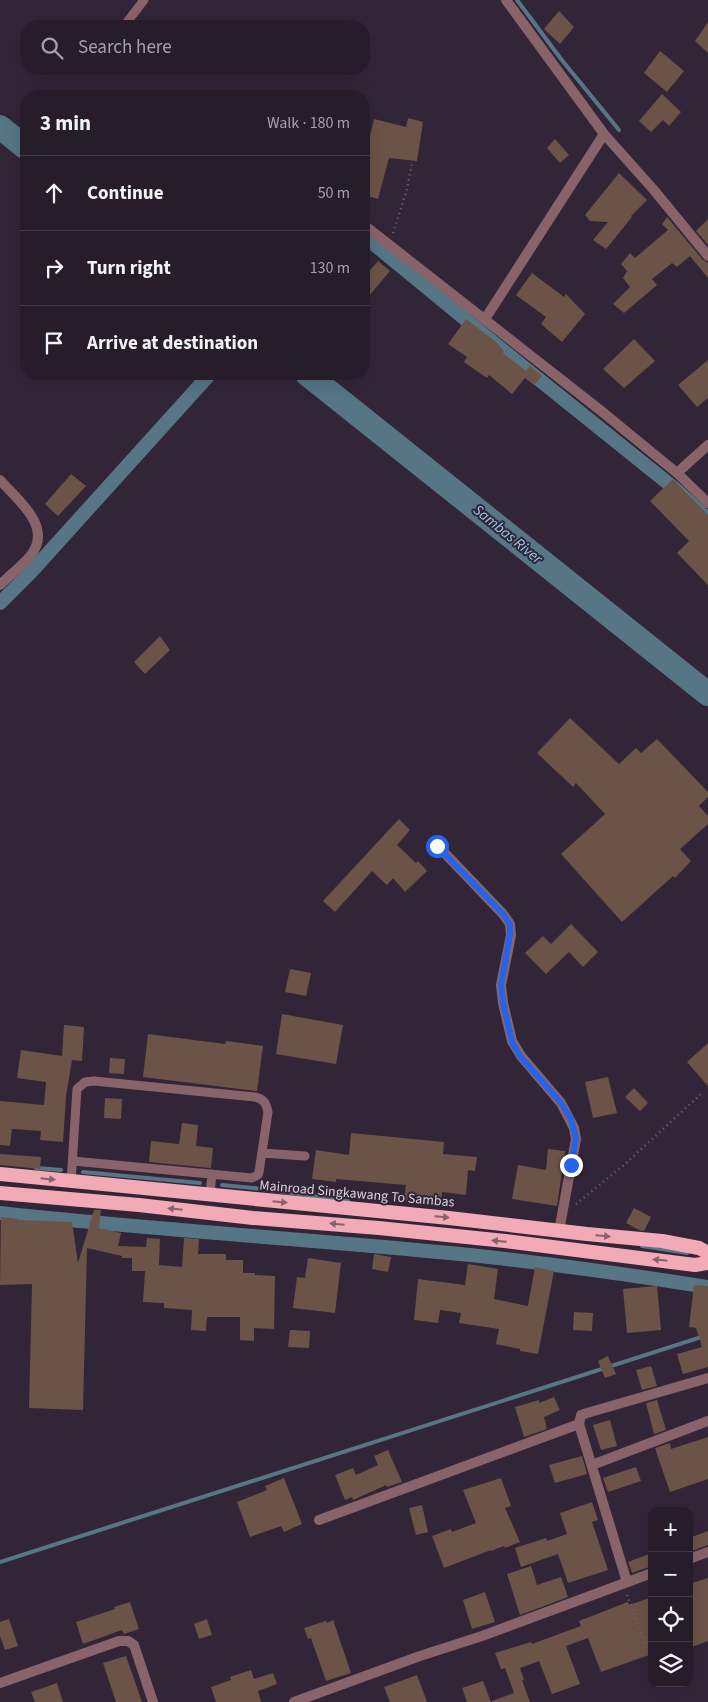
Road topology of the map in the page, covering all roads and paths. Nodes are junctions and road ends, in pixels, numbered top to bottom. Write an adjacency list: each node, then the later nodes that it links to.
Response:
1 (144, 0): 3 (lane)
2 (506, 0): 4 (street)
3 (129, 20)
4 (604, 134): 8 (street); 9 (street)
5 (412, 163): 7 (path)
6 (370, 230): 7 (street)
7 (389, 244): 9 (street)
8 (708, 256)
9 (485, 320): 11 (street)
10 (708, 445): 11 (street)
11 (677, 473): 13 (street)
12 (0, 480): 14 (street)
13 (708, 503)
14 (0, 585)
15 (437, 846): 26 (street)
16 (700, 1094): 26 (path)
17 (262, 1153): 18 (lane); 19 (lane); 21 (lane)
18 (305, 1156)
19 (73, 1161): 21 (lane); 22 (lane)
20 (0, 1174): 22 (highway, Mainroad Singkawang To Sambas, one-way to 22)
21 (212, 1174): 24 (lane)
22 (71, 1182): 24 (highway, Mainroad Singkawang To Sambas)
23 (0, 1193): 27 (highway, one-way to 23)
24 (210, 1194): 25 (highway, Mainroad Singkawang To Sambas)
25 (257, 1199): 27 (highway); 28 (highway, Mainroad Singkawang To Sambas, one-way to 28)
26 (561, 1216): 28 (street)
27 (253, 1218): 30 (highway, one-way to 27)
28 (559, 1231): 29 (highway, Mainroad Singkawang To Sambas, one-way to 29)
29 (708, 1254)
30 (708, 1263)
31 (708, 1378): 33 (street)
32 (708, 1421): 34 (street)
33 (579, 1424): 34 (street); 35 (street)
34 (592, 1465): 39 (street)
35 (319, 1520)
36 (708, 1552): 37 (street)
37 (693, 1558)
38 (648, 1574): 39 (street)
39 (625, 1583): 40 (path); 43 (street)
40 (647, 1649)
41 (0, 1683): 42 (street)
42 (153, 1702)
43 (294, 1702)

